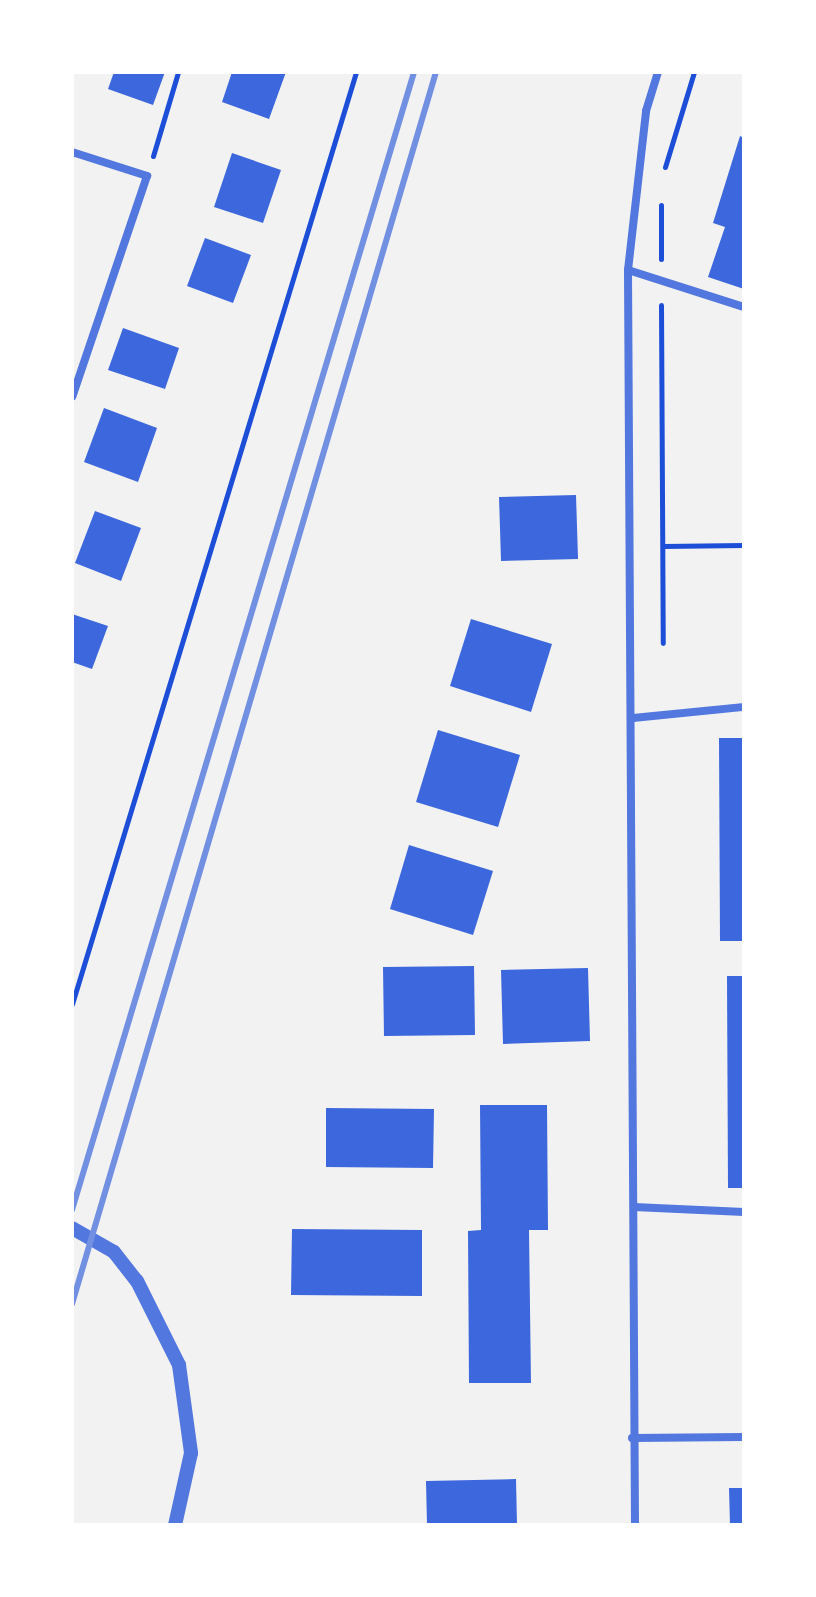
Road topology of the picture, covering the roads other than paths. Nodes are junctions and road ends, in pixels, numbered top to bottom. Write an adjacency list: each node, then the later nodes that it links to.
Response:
1 (658, 72): 3 (street)
2 (72, 152): 5 (street)
3 (628, 270): 4 (street); 7 (street)
4 (744, 307)
5 (72, 397)
6 (744, 707): 7 (street)
7 (633, 718): 8 (street)
8 (634, 1207): 9 (street); 12 (street)
9 (744, 1212)
10 (72, 1228): 13 (street)
11 (744, 1437): 12 (street)
12 (632, 1438): 14 (street)
13 (175, 1525)
14 (635, 1525)

